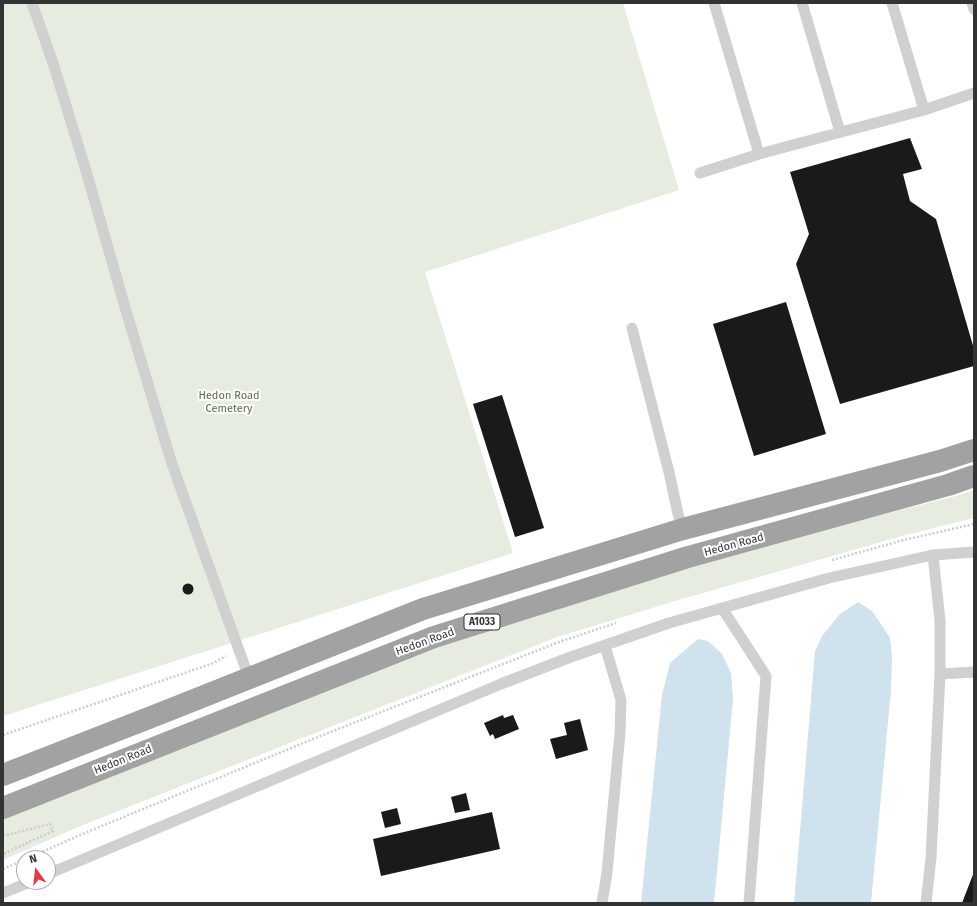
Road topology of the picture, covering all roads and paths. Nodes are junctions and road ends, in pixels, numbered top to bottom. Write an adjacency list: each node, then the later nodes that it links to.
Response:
1 (32, 3): 22 (lane)
2 (714, 3): 10 (lane)
3 (802, 3): 9 (lane)
4 (892, 3): 8 (lane)
5 (972, 3): 6 (lane)
6 (974, 9)
7 (974, 93): 8 (lane)
8 (924, 110): 9 (lane)
9 (840, 132): 10 (lane)
10 (759, 154): 11 (lane)
11 (700, 173)
12 (632, 328): 15 (lane)
13 (974, 450): 15 (highway)
14 (974, 476): 24 (highway, Hedon Road / A1033)
15 (682, 529): 22 (highway)
16 (974, 552): 17 (lane)
17 (933, 555): 18 (lane); 21 (lane)
18 (722, 608): 19 (lane); 33 (lane)
19 (605, 646): 29 (lane); 32 (lane)
20 (974, 672): 21 (lane)
21 (940, 674): 34 (lane)
22 (249, 678): 23 (highway)
23 (3, 775)
24 (3, 808)
25 (3, 836): 26 (path)
26 (3, 854)
27 (16, 863): 28 (path)
28 (3, 869)
29 (56, 871)
30 (16, 888): 31 (lane)
31 (3, 893)
32 (602, 903)
33 (749, 903)
34 (926, 903)

